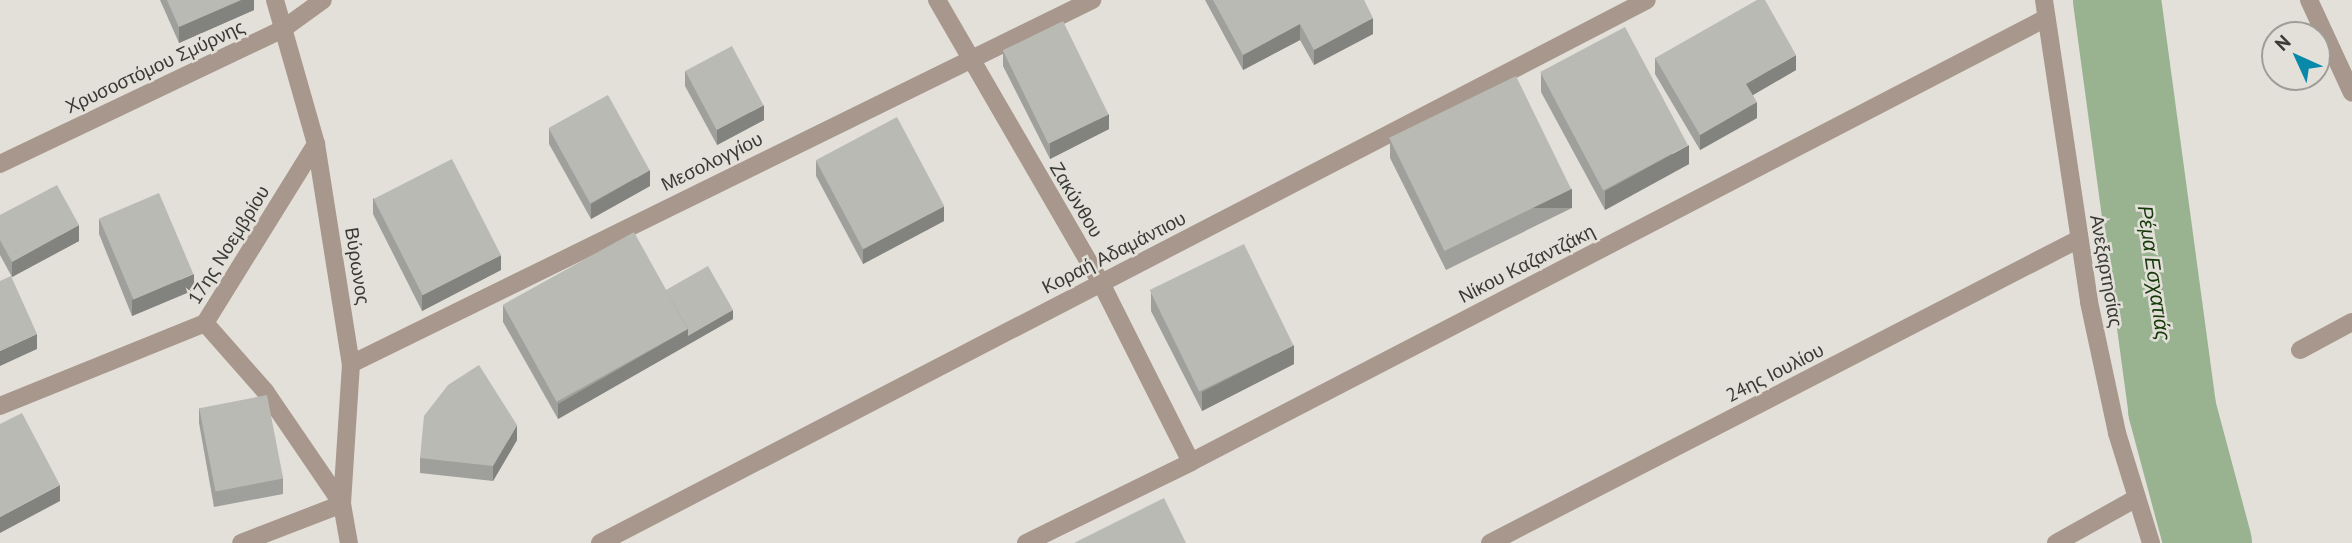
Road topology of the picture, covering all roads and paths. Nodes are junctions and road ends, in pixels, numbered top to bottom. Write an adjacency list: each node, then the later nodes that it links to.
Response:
1 (275, 0): 8 (street, Βύρωνος)
2 (323, 0): 8 (street, Χρυσοστόμου Σμύρνης)
3 (937, 0): 9 (street, Ζακύνθου)
4 (1092, 0): 9 (street, Μεσολογγίου)
5 (1647, 0): 14 (street, Κοραή Αδαμάντιου)
6 (2309, 0): 10 (street)
7 (2045, 9): 13 (street, Ανεξαρτησίας); 20 (street, Νίκου Καζαντζάκη)
8 (283, 29): 11 (street, Βύρωνος); 12 (street, Χρυσοστόμου Σμύρνης)
9 (968, 59): 14 (street, Ζακύνθου); 18 (street, Μεσολογγίου)
10 (2352, 93)
11 (316, 144): 16 (street, 17ης Νοεμβρίου); 18 (street, Βύρωνος)
12 (0, 164)
13 (2079, 239): 21 (street, Ανεξαρτησίας); 27 (street, 24ης Ιουλίου)
14 (1101, 283): 20 (street, Ζακύνθου); 26 (street, Κοραή Αδαμάντιου)
15 (2352, 322): 17 (street)
16 (205, 323): 19 (street, 17ης Νοεμβρίου); 22 (street)
17 (2300, 350)
18 (351, 364): 22 (street, Βύρωνος)
19 (0, 406)
20 (1191, 462): 23 (street, Νίκου Καζαντζάκη)
21 (2135, 499): 28 (street); 29 (street, Ανεξαρτησίας)
22 (342, 504): 24 (street); 25 (street, Βύρωνος)
23 (1033, 541)
24 (241, 543)
25 (349, 543)
26 (600, 543)
27 (1490, 543)
28 (2056, 543)
29 (2151, 543)

